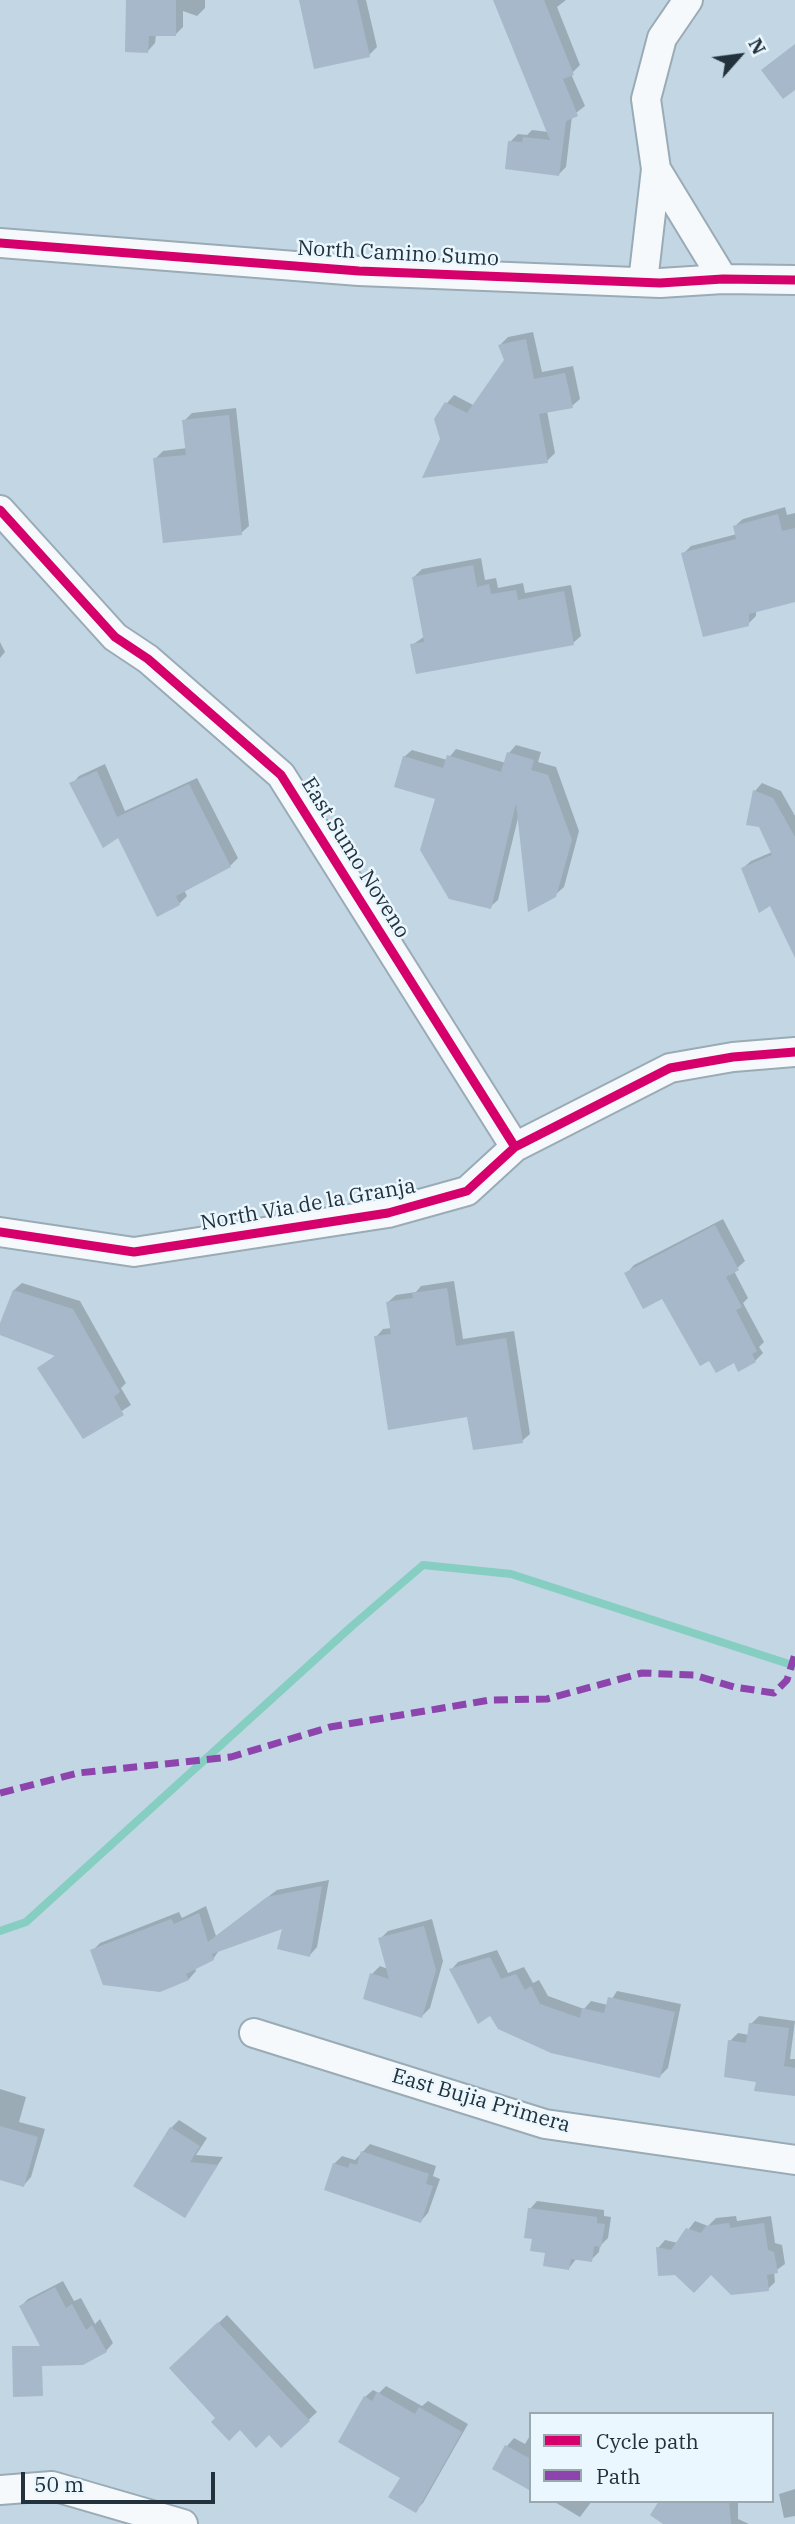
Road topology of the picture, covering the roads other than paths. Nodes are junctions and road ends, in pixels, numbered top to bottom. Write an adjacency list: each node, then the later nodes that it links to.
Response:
1 (688, 0): 2 (street)
2 (656, 169): 4 (street); 6 (street)
3 (0, 243): 6 (street, North Camino Sumo)
4 (723, 279): 5 (street, North Camino Sumo); 6 (street, North Camino Sumo)
5 (795, 280)
6 (643, 282)
7 (0, 510): 9 (street, East Sumo Noveno)
8 (795, 1052): 9 (street, North Via de la Granja)
9 (514, 1147): 10 (street, North Via de la Granja)
10 (0, 1232)
11 (254, 2033): 12 (street, East Bujia Primera)
12 (795, 2160)
13 (0, 2490): 14 (street)
14 (183, 2524)

